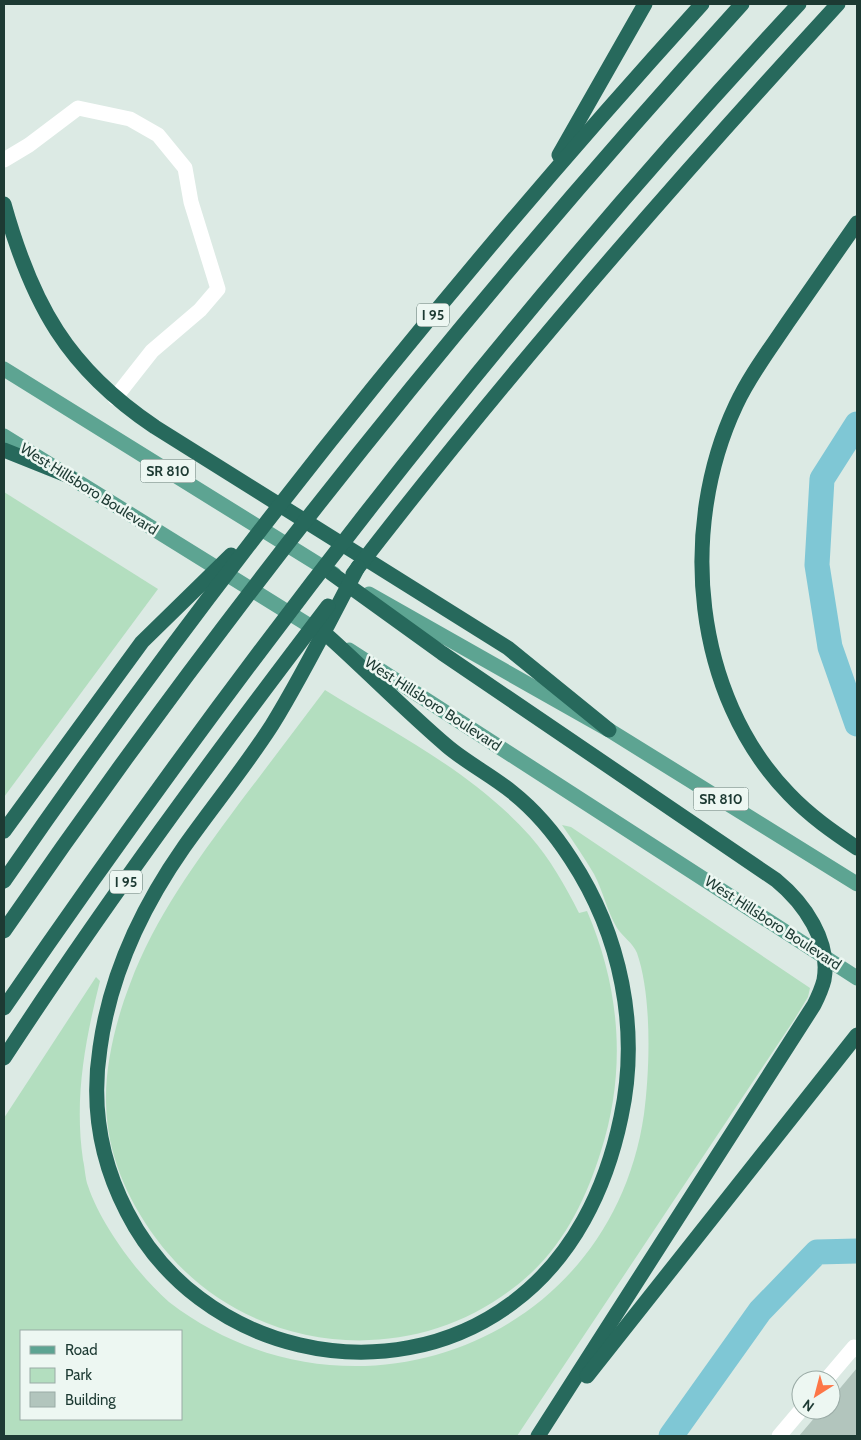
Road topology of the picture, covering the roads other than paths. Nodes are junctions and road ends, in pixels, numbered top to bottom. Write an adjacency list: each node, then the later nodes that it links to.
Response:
1 (645, 4): 7 (highway)
2 (702, 4): 7 (highway, I 95)
3 (742, 4): 24 (highway)
4 (800, 4): 27 (highway)
5 (838, 4): 16 (highway, I 95)
6 (4, 160): 11 (lane)
7 (541, 186): 15 (highway, I 95)
8 (4, 204): 11 (highway)
9 (857, 223): 21 (highway)
10 (4, 368): 17 (main road, SR 810)
11 (115, 398): 19 (highway)
12 (4, 436): 14 (main road, West Hillsboro Boulevard)
13 (4, 450): 14 (highway)
14 (69, 476): 18 (main road, West Hillsboro Boulevard)
15 (270, 517): 20 (highway); 22 (highway, I 95)
16 (358, 567): 18 (highway); 29 (highway, I 95)
17 (331, 572): 19 (main road, SR 810); 25 (highway)
18 (330, 637): 25 (main road, West Hillsboro Boulevard)
19 (609, 730): 23 (main road, SR 810)
20 (4, 831)
21 (857, 848)
22 (4, 881)
23 (857, 884)
24 (4, 931)
25 (822, 955): 26 (main road, West Hillsboro Boulevard); 33 (highway)
26 (857, 978)
27 (4, 1008)
28 (857, 1035): 33 (highway)
29 (4, 1058)
30 (857, 1350): 31 (lane)
31 (834, 1370)
32 (793, 1420): 34 (lane)
33 (538, 1436)
34 (779, 1436)

